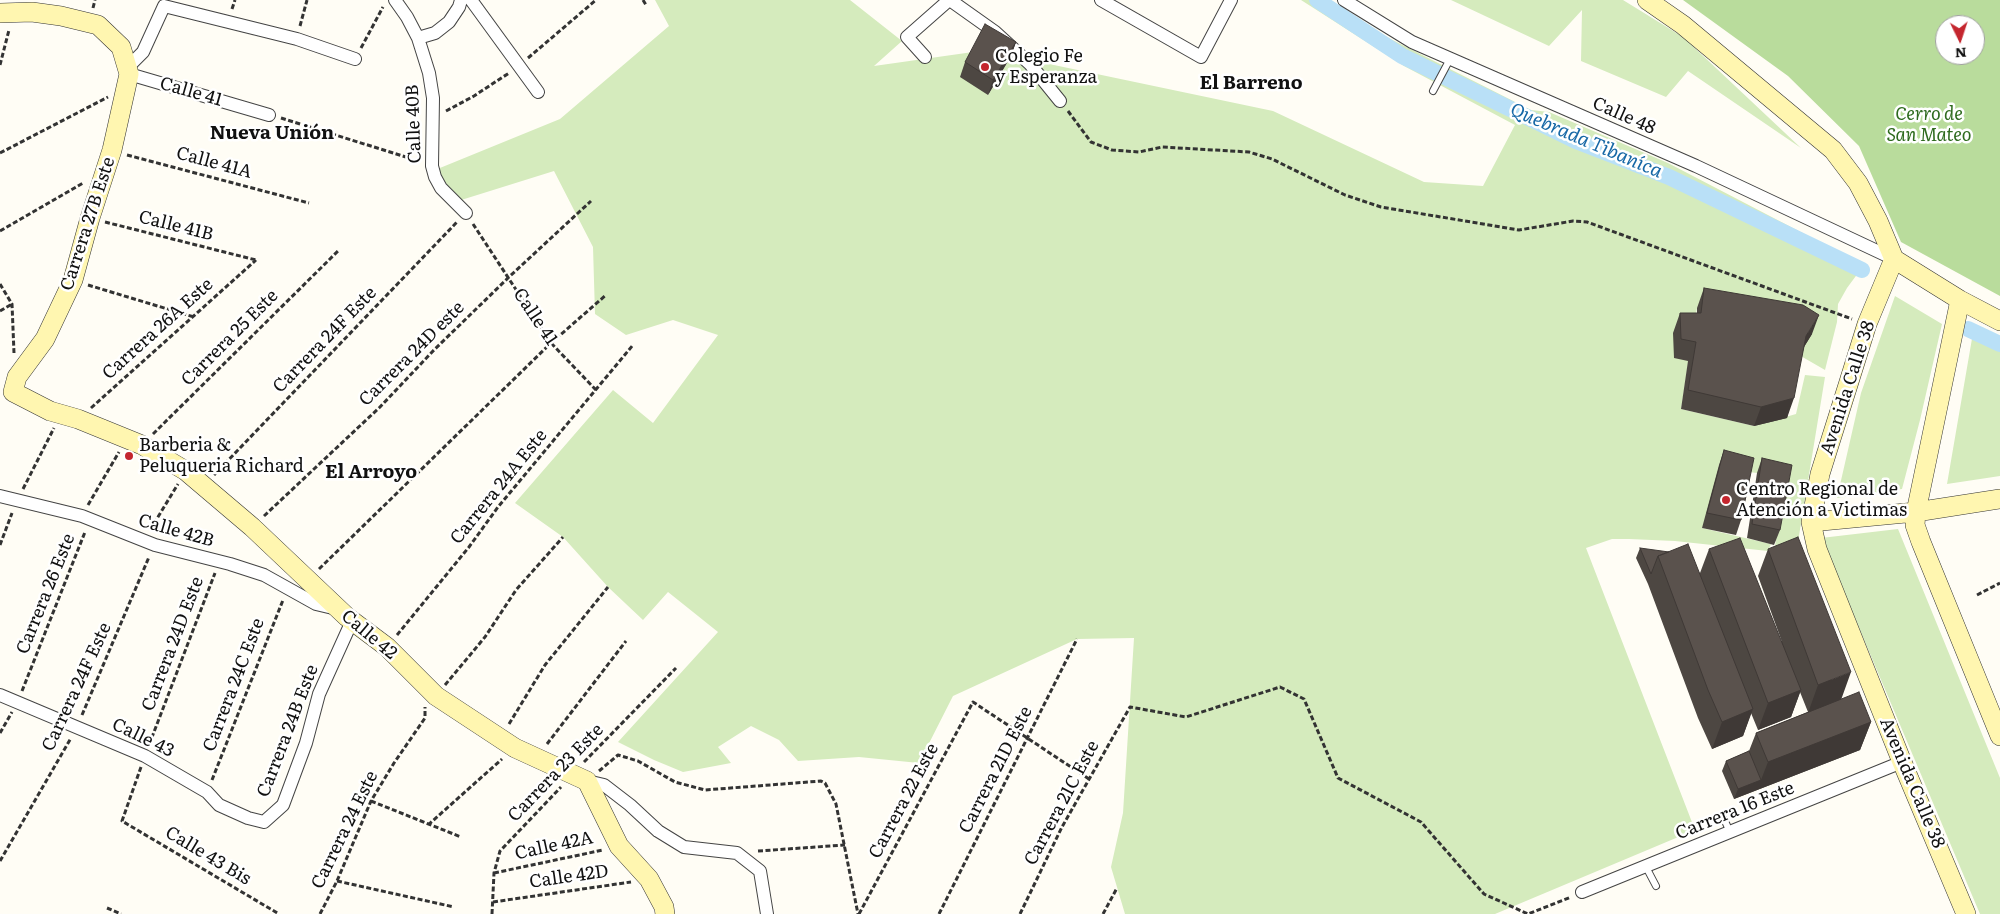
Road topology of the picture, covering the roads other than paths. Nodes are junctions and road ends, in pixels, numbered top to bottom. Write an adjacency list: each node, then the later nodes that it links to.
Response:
1 (395, 0): 10 (street, Calle 40B)
2 (461, 0): 10 (street)
3 (950, 0): 11 (street); 17 (street)
4 (1101, 0): 5 (street)
5 (1231, 0)
6 (1344, 0): 13 (street, Calle 48)
7 (1646, 0): 20 (street)
8 (476, 2): 16 (street)
9 (7, 13): 14 (street)
10 (418, 38): 19 (street, Calle 40B)
11 (926, 57)
12 (355, 59): 14 (street)
13 (1450, 59): 15 (lane); 20 (street, Calle 48)
14 (127, 77): 18 (street, Calle 41); 23 (street, Carrera 27B Este)
15 (1433, 91)
16 (538, 92)
17 (1060, 101)
18 (269, 114)
19 (466, 212)
20 (1894, 259): 21 (street); 27 (street, Avenida Calle 38)
21 (1960, 300): 22 (street); 26 (street)
22 (2000, 321)
23 (13, 392): 28 (street, Calle 42)
24 (0, 496): 28 (street, Calle 42B)
25 (2000, 499): 26 (street)
26 (1916, 512): 27 (street); 30 (street)
27 (1811, 522): 31 (street, Avenida Calle 38)
28 (346, 615): 32 (street, Calle 42); 34 (street, Carrera 24B Este)
29 (0, 695): 34 (street, Calle 43)
30 (2000, 736)
31 (1902, 762): 35 (street, Carrera 16 Este); 41 (street, Avenida Calle 38)
32 (580, 777): 39 (street); 40 (street, Calle 42)
33 (1724, 819): 35 (lane)
34 (264, 822)
35 (1730, 832): 36 (street, Carrera 16 Este)
36 (1646, 867): 37 (lane); 38 (street, Carrera 16 Este)
37 (1656, 886)
38 (1582, 892)
39 (665, 914)
40 (767, 914)
41 (1966, 914)

